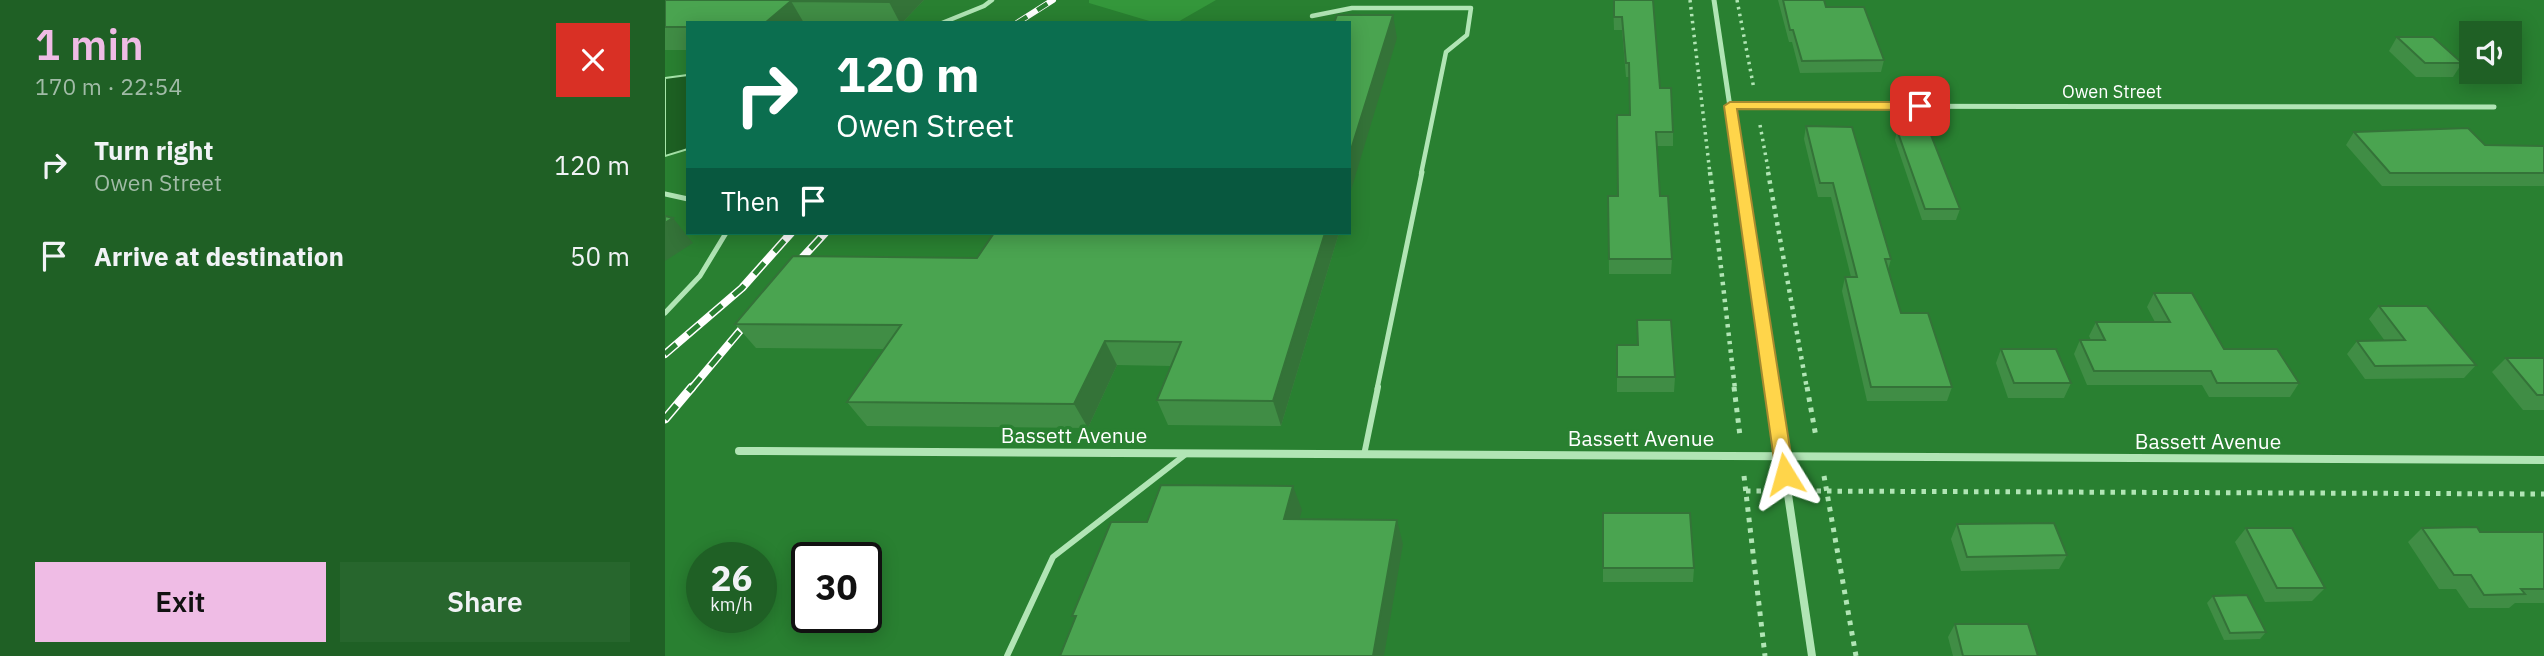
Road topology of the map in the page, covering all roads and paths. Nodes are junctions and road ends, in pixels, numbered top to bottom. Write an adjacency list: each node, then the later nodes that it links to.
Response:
1 (992, 0): 6 (lane)
2 (1690, 0): 17 (path)
3 (1714, 0): 7 (street)
4 (1737, 0): 8 (path)
5 (1312, 16): 16 (lane)
6 (947, 21)
7 (1730, 106): 8 (street, Owen Street); 18 (street)
8 (1756, 106): 9 (street, Owen Street); 19 (path)
9 (2494, 107)
10 (665, 194): 11 (lane)
11 (686, 199)
12 (725, 235): 13 (lane)
13 (665, 313)
14 (739, 451): 15 (street, Bassett Avenue)
15 (1186, 454): 16 (street, Bassett Avenue); 25 (lane)
16 (1364, 455): 17 (street, Bassett Avenue)
17 (1742, 457): 18 (street, Bassett Avenue); 21 (path)
18 (1782, 458): 19 (street, Bassett Avenue); 22 (street)
19 (1820, 458): 20 (street, Bassett Avenue); 23 (path)
20 (2544, 460)
21 (1746, 491): 22 (path); 26 (path)
22 (1787, 491): 23 (path); 27 (street)
23 (1826, 491): 24 (path); 28 (path)
24 (2544, 494)
25 (1007, 656)
26 (1765, 656)
27 (1812, 656)
28 (1856, 656)

